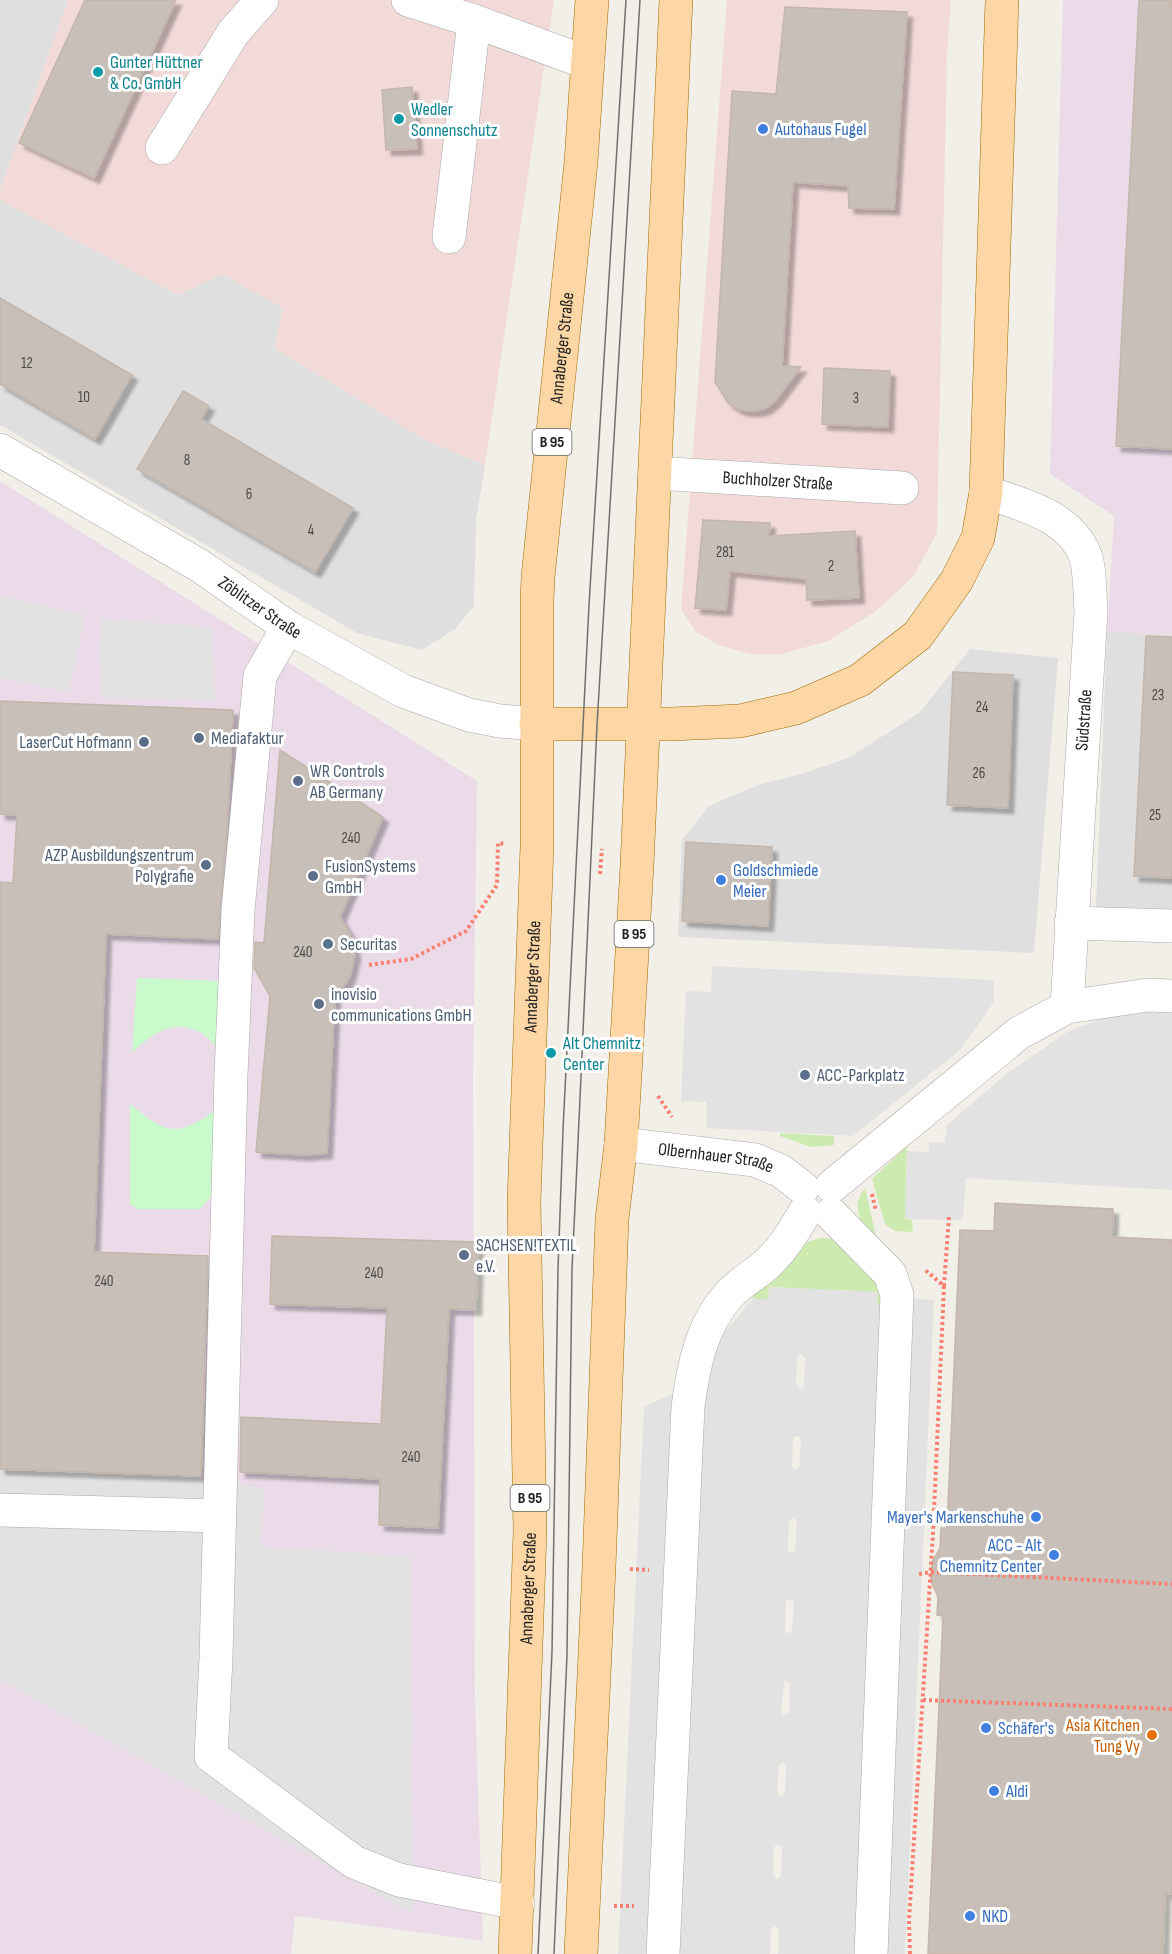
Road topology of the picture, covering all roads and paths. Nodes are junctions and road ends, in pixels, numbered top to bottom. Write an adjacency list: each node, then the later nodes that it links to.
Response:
1 (262, 0): 8 (street)
2 (408, 0): 6 (street)
3 (592, 0): 7 (main road, Annaberger Straße / B 95)
4 (676, 0): 11 (main road, B 95)
5 (1002, 0): 13 (main road)
6 (474, 21): 7 (street); 9 (street)
7 (588, 63): 15 (main road, Annaberger Straße / B 95)
8 (162, 148)
9 (449, 237)
10 (0, 450): 14 (street, Zöblitzer Straße)
11 (655, 473): 12 (street, Buchholzer Straße); 16 (main road, B 95)
12 (902, 488)
13 (986, 492): 16 (main road); 20 (street, Südstraße)
14 (288, 627): 15 (street, Zöblitzer Straße); 30 (street)
15 (536, 724): 16 (main road); 17 (main road, Annaberger Straße / B 95)
16 (644, 724): 25 (main road, B 95)
17 (537, 846): 22 (path); 39 (main road, Annaberger Straße / B 95)
18 (602, 849): 19 (path)
19 (600, 874)
20 (1071, 923): 21 (street); 24 (street, Südstraße)
21 (1172, 926)
22 (369, 965)
23 (1172, 996): 24 (street)
24 (1067, 1007): 26 (street)
25 (621, 1144): 26 (street, Olbernhauer Straße); 31 (main road, B 95)
26 (818, 1200): 32 (street); 34 (street, Olbernhauer Straße)
27 (949, 1216): 28 (path)
28 (944, 1286)
29 (0, 1510): 30 (street)
30 (219, 1516): 39 (street)
31 (599, 1568): 32 (path); 38 (main road, B 95)
32 (680, 1571): 40 (street)
33 (930, 1572): 34 (path); 35 (path); 36 (path)
34 (886, 1581): 44 (street, Olbernhauer Straße)
35 (1172, 1584)
36 (923, 1700): 37 (path); 45 (path)
37 (1172, 1709)
38 (584, 1903): 40 (path); 42 (main road, B 95)
39 (518, 1904): 41 (main road, Annaberger Straße / B 95)
40 (665, 1906): 43 (street)
41 (515, 1954)
42 (581, 1954)
43 (663, 1954)
44 (871, 1954)
45 (910, 1954)

